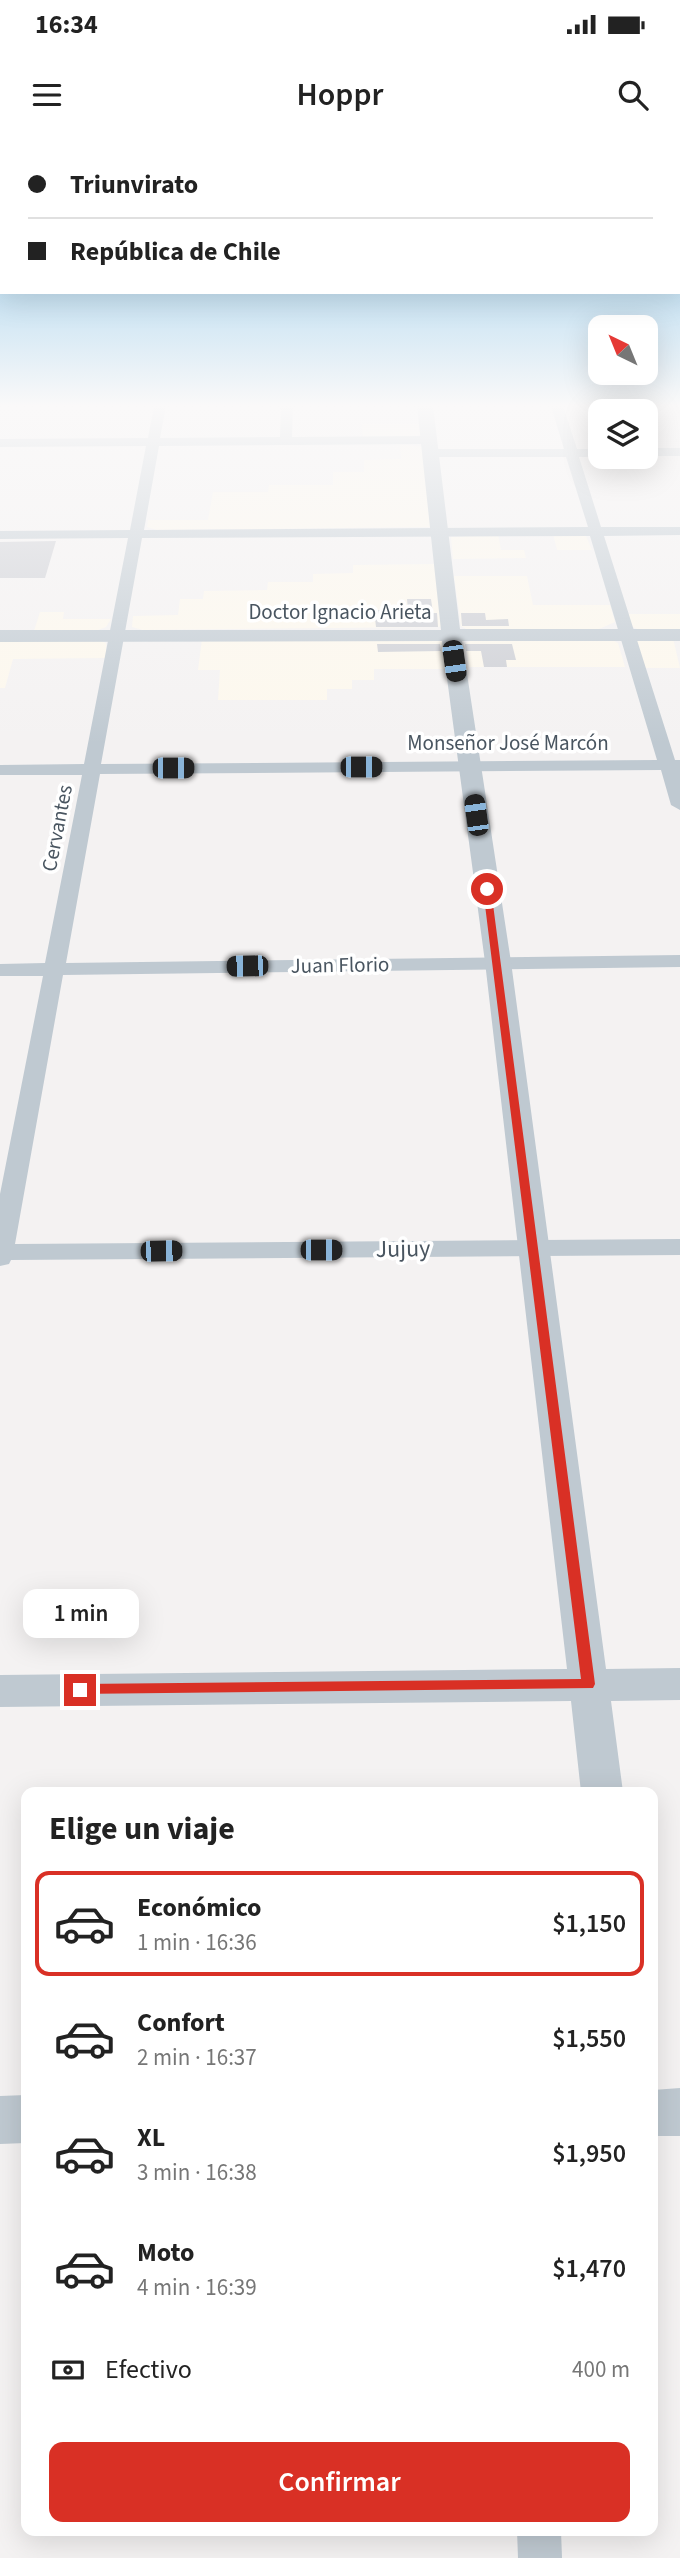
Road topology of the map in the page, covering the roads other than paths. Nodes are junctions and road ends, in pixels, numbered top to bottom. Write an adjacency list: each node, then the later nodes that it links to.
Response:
1 (140, 519): 7 (street, Cervantes)
2 (437, 519): 6 (street)
3 (591, 519): 5 (street)
4 (680, 531): 5 (street)
5 (595, 532): 6 (street); 11 (street)
6 (439, 533): 7 (street); 10 (street)
7 (137, 534): 8 (street); 9 (street, Cervantes)
8 (0, 535)
9 (117, 635): 10 (street, Doctor Ignacio Arieta); 13 (street, Doctor Ignacio Arieta); 16 (street, Cervantes)
10 (451, 635): 11 (street, Doctor Ignacio Arieta); 15 (street)
11 (628, 635): 12 (street, Doctor Ignacio Arieta); 14 (street)
12 (680, 635)
13 (0, 636)
14 (674, 765): 15 (street, Monseñor José Marcón); 18 (street)
15 (469, 766): 16 (street, Monseñor José Marcón); 20 (street)
16 (92, 769): 17 (street, Monseñor José Marcón); 21 (street, Cervantes)
17 (0, 770)
18 (680, 805)
19 (680, 961): 20 (street, Juan Florio)
20 (498, 962): 21 (street, Juan Florio); 24 (street)
21 (53, 969): 22 (street, Juan Florio); 25 (street, Cervantes)
22 (0, 970)
23 (680, 1247): 24 (street, Jujuy)
24 (533, 1248): 25 (street, Jujuy); 26 (street)
25 (0, 1254)
26 (588, 1684): 27 (street); 28 (street); 29 (street)
27 (680, 1684)
28 (0, 1691)
29 (601, 1787)
30 (658, 2112): 31 (street)
31 (680, 2112)
32 (21, 2119): 33 (street)
33 (0, 2120)
34 (539, 2536): 35 (street)
35 (540, 2558)

